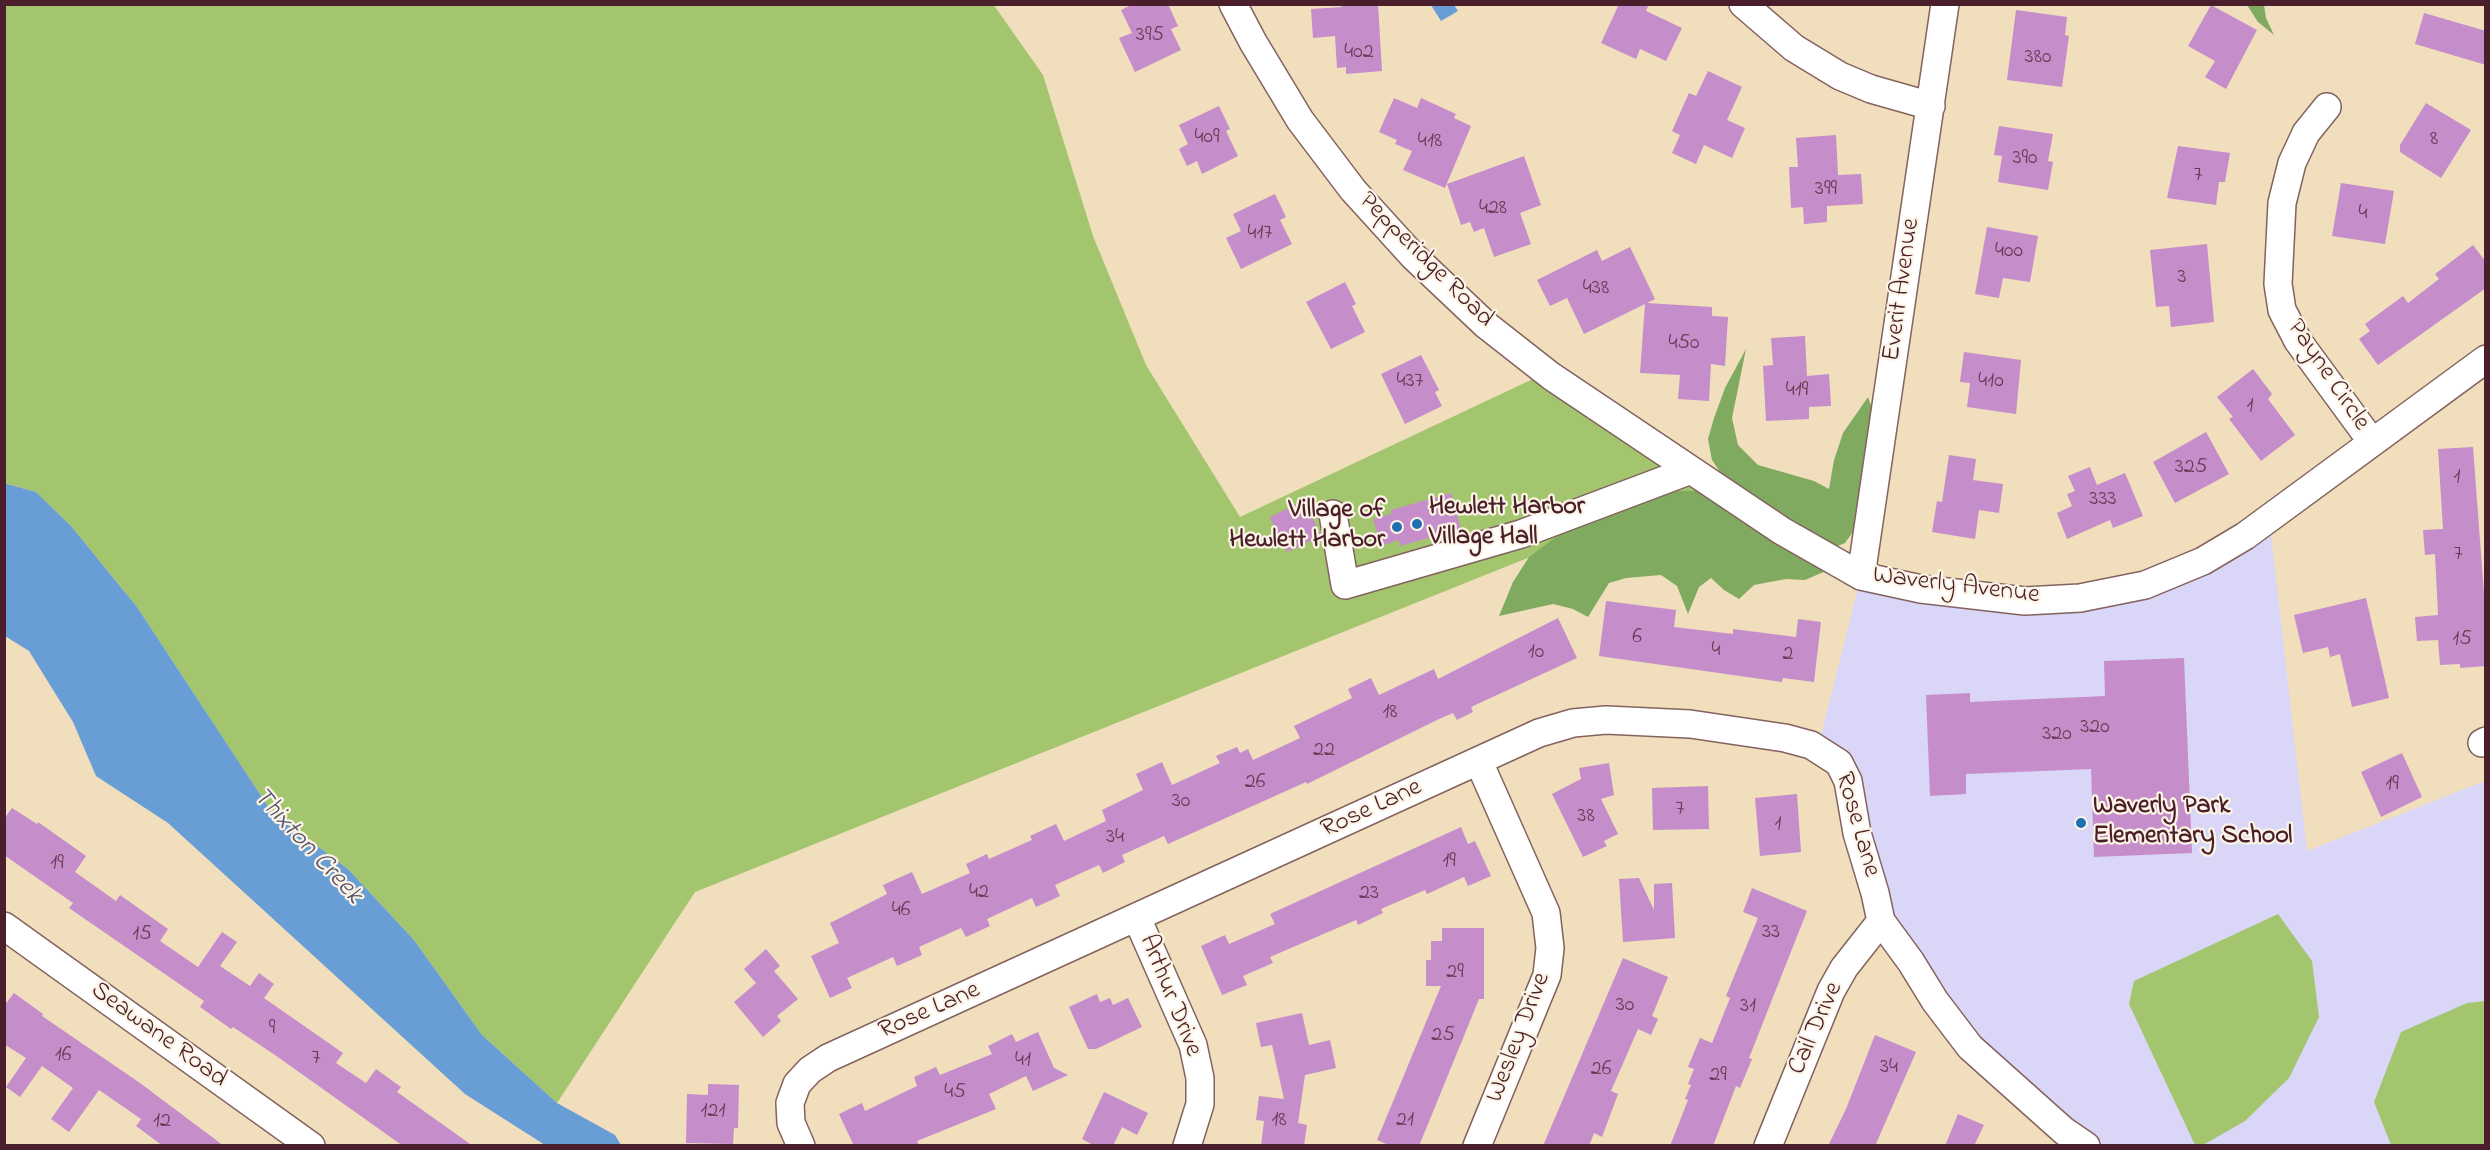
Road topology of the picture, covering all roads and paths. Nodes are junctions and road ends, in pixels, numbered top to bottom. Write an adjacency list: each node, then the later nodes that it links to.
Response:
1 (1233, 4): 8 (street, Pepperidge Road)
2 (1743, 4): 4 (street)
3 (1946, 4): 4 (street, Everit Avenue)
4 (1931, 106): 10 (street, Everit Avenue)
5 (2326, 107): 7 (street, Payne Circle)
6 (2483, 367): 7 (street, Waverly Avenue)
7 (2372, 442): 10 (street, Waverly Avenue)
8 (1684, 465): 9 (street); 10 (street, Waverly Avenue)
9 (1332, 514)
10 (1861, 576)
11 (1479, 762): 12 (street, Rose Lane); 13 (street, Rose Lane); 19 (street, Wesley Drive)
12 (1137, 918): 17 (street, Rose Lane); 18 (street, Arthur Drive)
13 (1881, 921): 15 (street); 20 (street, Cail Drive)
14 (4, 926): 16 (street, Seawane Road)
15 (2070, 1141)
16 (311, 1146)
17 (801, 1146)
18 (1187, 1146)
19 (1477, 1146)
20 (1768, 1146)

